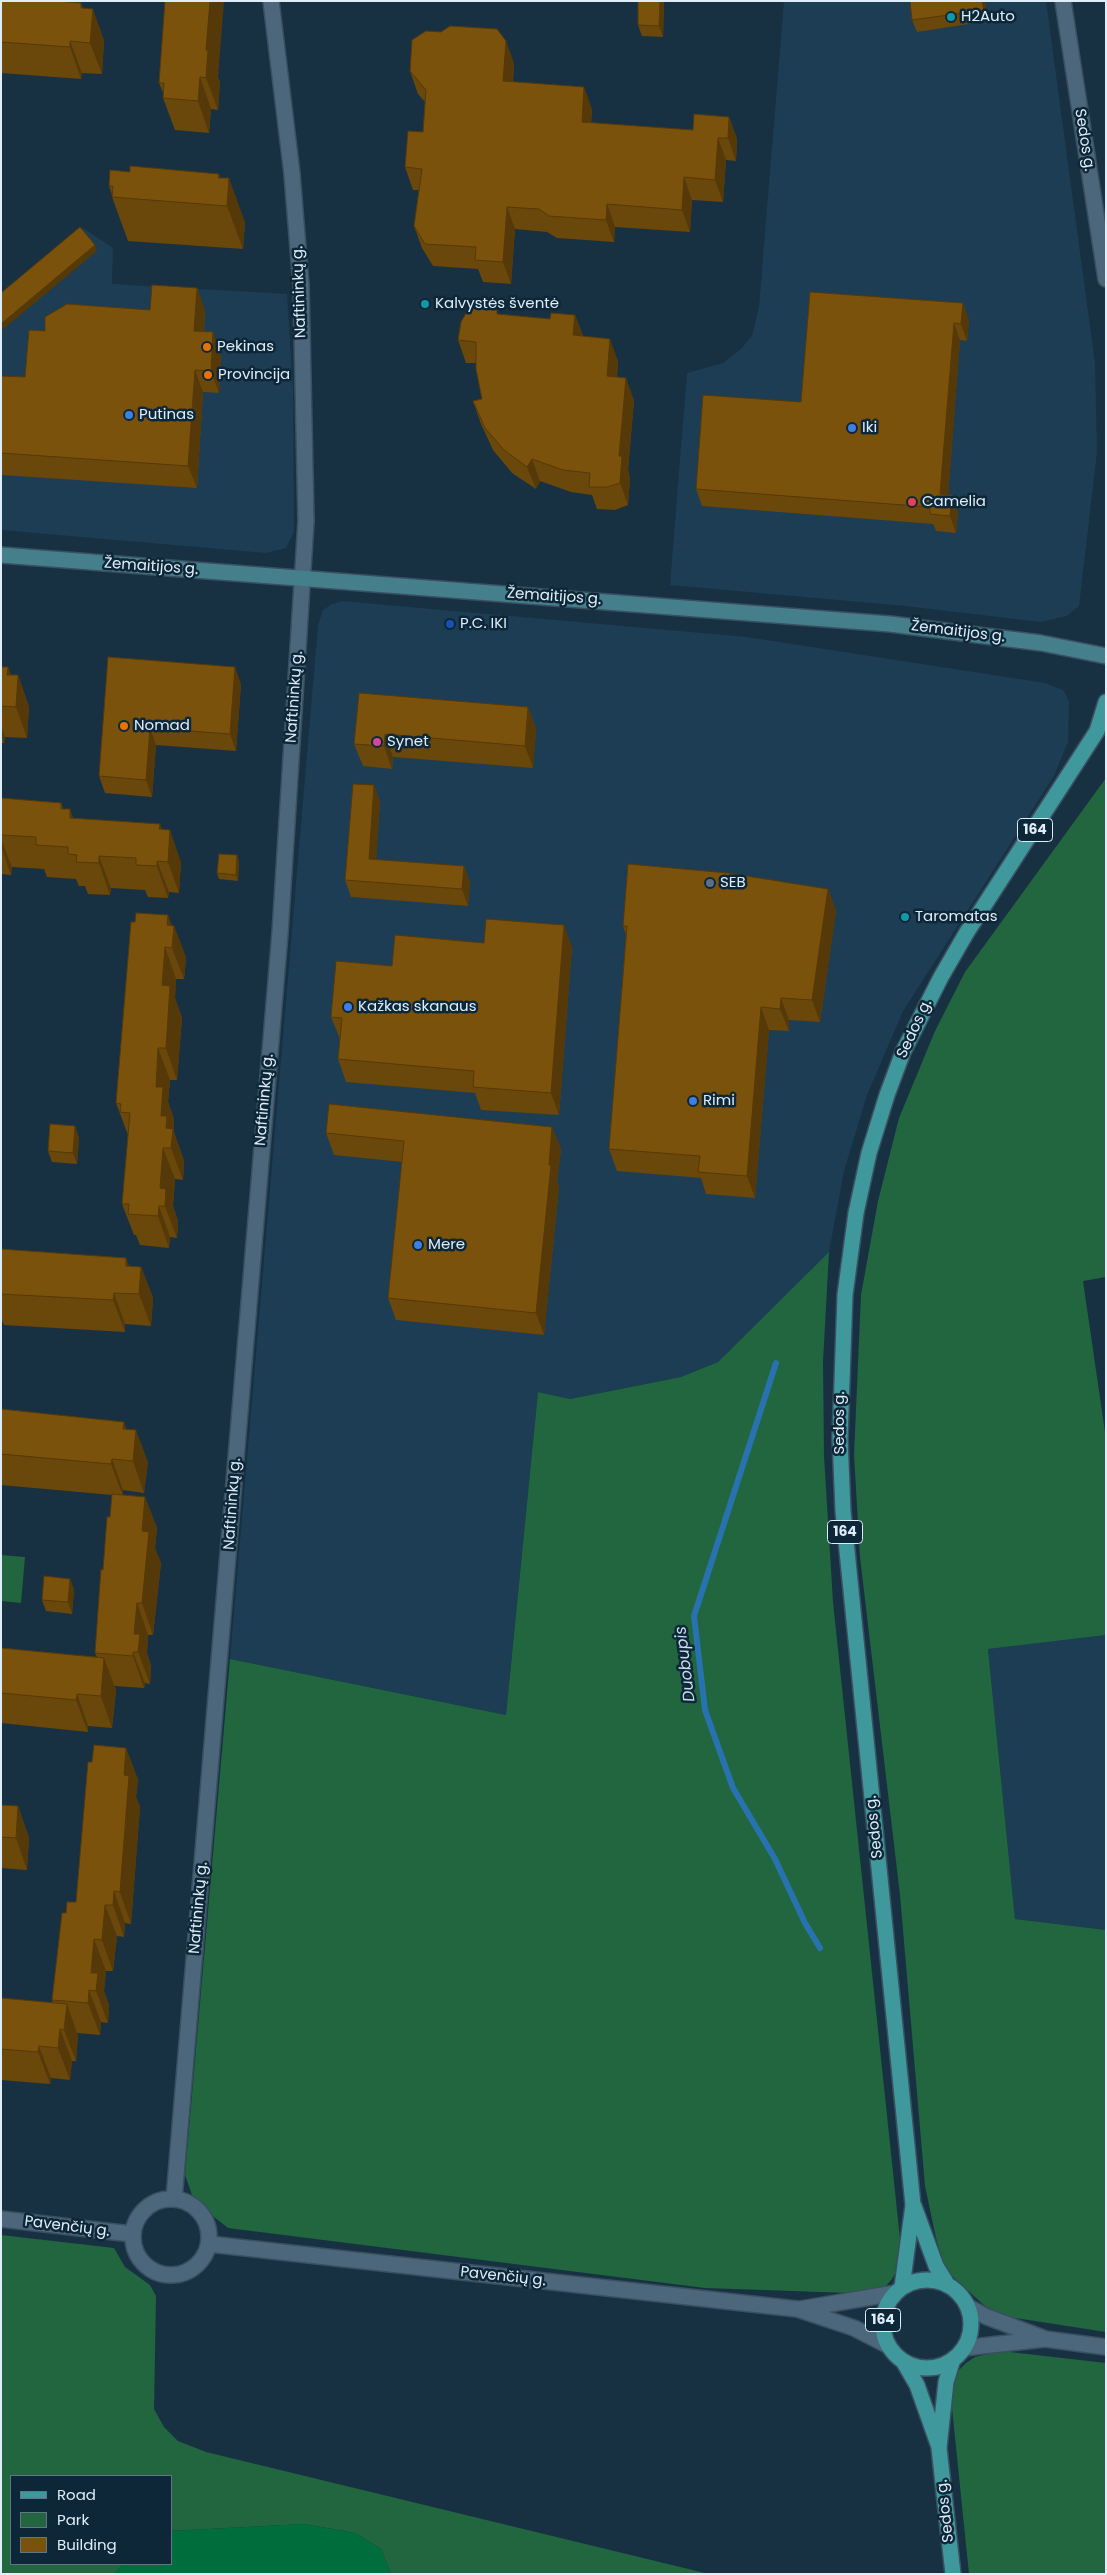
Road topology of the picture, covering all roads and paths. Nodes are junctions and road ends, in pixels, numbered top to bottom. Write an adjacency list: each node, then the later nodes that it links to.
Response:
1 (271, 1): 5 (street, Naftininkų g.)
2 (1063, 1): 3 (street, Sedos g.)
3 (1106, 279)
4 (1, 555): 5 (main road, Žemaitijos g.)
5 (302, 578): 6 (main road, Žemaitijos g.); 8 (street, Naftininkų g.)
6 (1106, 656)
7 (1106, 702): 9 (main road, Sedos g. / 164)
8 (174, 2199): 11 (street); 12 (street)
9 (913, 2205): 13 (main road, Sedos g. / 164); 14 (main road, Sedos g. / 164)
10 (1, 2219): 11 (street, Pavenčių g.)
11 (132, 2234): 12 (street)
12 (209, 2244): 16 (street, Pavenčių g.)
13 (947, 2284): 14 (main road, 164); 15 (main road, 164)
14 (898, 2290): 16 (street, Pavenčių g.); 18 (main road, 164)
15 (967, 2306): 17 (street); 20 (main road)
16 (797, 2310): 18 (street, Pavenčių g.)
17 (1045, 2339): 19 (street); 20 (street)
18 (888, 2346): 22 (main road, 164)
19 (1106, 2347)
20 (964, 2348): 21 (main road, 164)
21 (952, 2359): 22 (main road, 164); 23 (main road, Sedos g. / 164)
22 (903, 2361): 23 (main road, Sedos g. / 164)
23 (939, 2448): 24 (main road, Sedos g. / 164)
24 (953, 2574)

